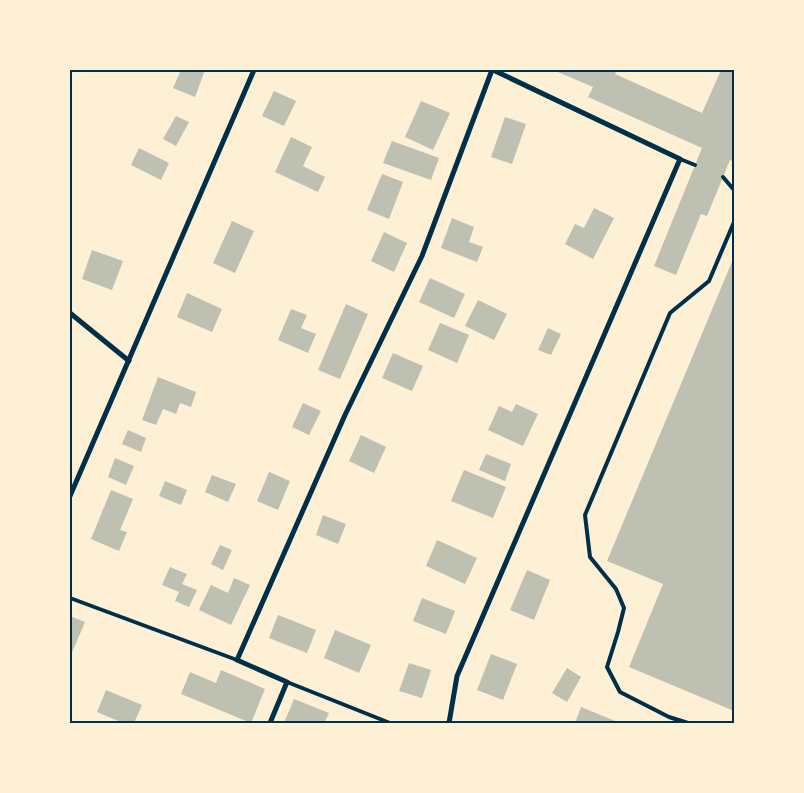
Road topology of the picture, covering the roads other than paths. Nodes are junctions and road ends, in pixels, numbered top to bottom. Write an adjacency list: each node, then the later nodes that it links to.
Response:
1 (254, 70): 9 (street)
2 (493, 70): 3 (street); 12 (street)
3 (680, 158): 4 (lane); 16 (street)
4 (695, 165)
5 (723, 177): 6 (lane)
6 (734, 190)
7 (734, 222): 17 (lane)
8 (70, 313): 9 (street)
9 (129, 361): 10 (street)
10 (70, 496)
11 (70, 598): 12 (lane)
12 (237, 660): 13 (street)
13 (287, 682): 14 (street); 15 (lane)
14 (270, 723)
15 (390, 723)
16 (448, 723)
17 (688, 723)

